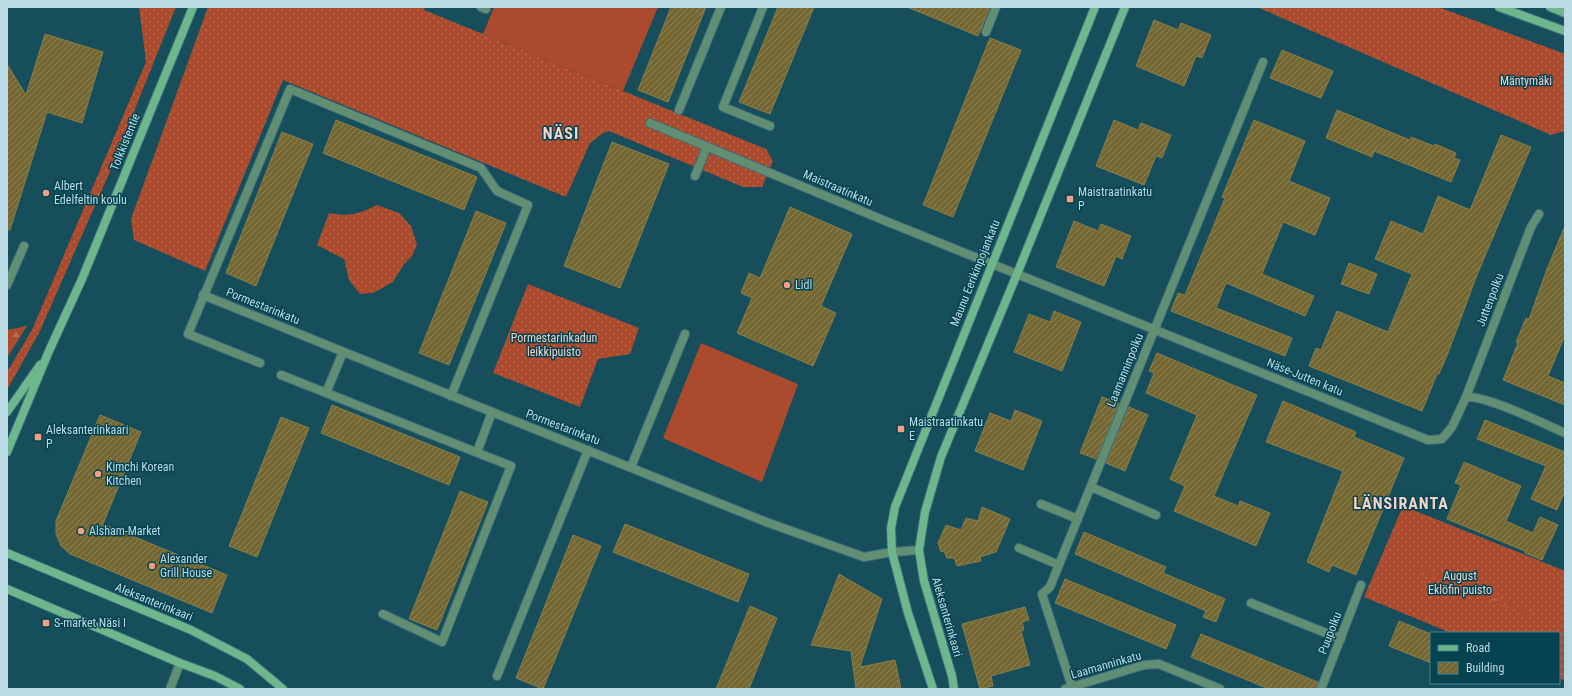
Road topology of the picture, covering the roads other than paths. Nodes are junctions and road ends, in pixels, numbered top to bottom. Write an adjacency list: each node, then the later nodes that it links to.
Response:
1 (193, 7): 26 (street, Tolkkistentie)
2 (721, 7): 13 (street)
3 (764, 7): 15 (street)
4 (996, 7): 11 (street)
5 (1096, 7): 20 (street, Maunu Eerikinpojankatu)
6 (1125, 7): 21 (street)
7 (1499, 7): 10 (street)
8 (1550, 7): 9 (street)
9 (1565, 13)
10 (1565, 31)
11 (986, 32)
12 (1263, 62): 24 (street, Laamanninpolku)
13 (679, 110)
14 (650, 123): 16 (street, Maistraatinkatu)
15 (770, 126)
16 (707, 147): 17 (street); 20 (street, Maistraatinkatu)
17 (695, 176)
18 (1538, 214): 32 (street, Juttenpolku)
19 (24, 246): 22 (street)
20 (992, 263): 21 (street, Maistraatinkatu); 46 (street, Maunu Eerikinpojankatu)
21 (1017, 274): 24 (street, Näse-Jutten katu); 45 (street)
22 (7, 285)
23 (203, 295): 27 (street, Pormestarinkatu); 28 (street); 31 (street)
24 (1154, 329): 32 (street, Näse-Jutten katu); 40 (street, Laamanninpolku)
25 (685, 334): 39 (street)
26 (49, 351): 33 (street, Tolkkistentie); 37 (street, Tolkkistentie)
27 (344, 352): 30 (street); 31 (street, Pormestarinkatu)
28 (260, 363)
29 (281, 375): 30 (street)
30 (326, 393): 38 (street)
31 (451, 396): 34 (street, Pormestarinkatu)
32 (1466, 397): 35 (street)
33 (7, 412)
34 (492, 412): 36 (street, Pormestarinkatu); 38 (street)
35 (1565, 433)
36 (588, 450): 39 (street, Pormestarinkatu); 55 (street)
37 (7, 452)
38 (477, 452): 52 (street)
39 (631, 467): 46 (street, Pormestarinkatu)
40 (1091, 487): 42 (street); 43 (street, Laamanninpolku)
41 (1041, 504): 43 (street)
42 (1156, 515)
43 (1078, 519): 48 (street, Laamanninpolku)
44 (1019, 548): 48 (street)
45 (919, 550): 46 (street, Pormestarinkatu); 61 (street, Aleksanterinkaari)
46 (892, 552): 60 (street)
47 (7, 553): 59 (street, Aleksanterinkaari)
48 (1059, 565): 56 (street, Laamanninpolku)
49 (1361, 585): 53 (street, Puupolku)
50 (7, 589): 54 (street)
51 (1251, 603): 53 (street)
52 (383, 614)
53 (1341, 639): 63 (street, Puupolku)
54 (180, 663): 57 (street); 58 (street)
55 (497, 676)
56 (1069, 688): 62 (street, Laamanninkatu)
57 (170, 689)
58 (240, 689)
59 (283, 689)
60 (933, 689)
61 (954, 689)
62 (1220, 689)
63 (1321, 689)

